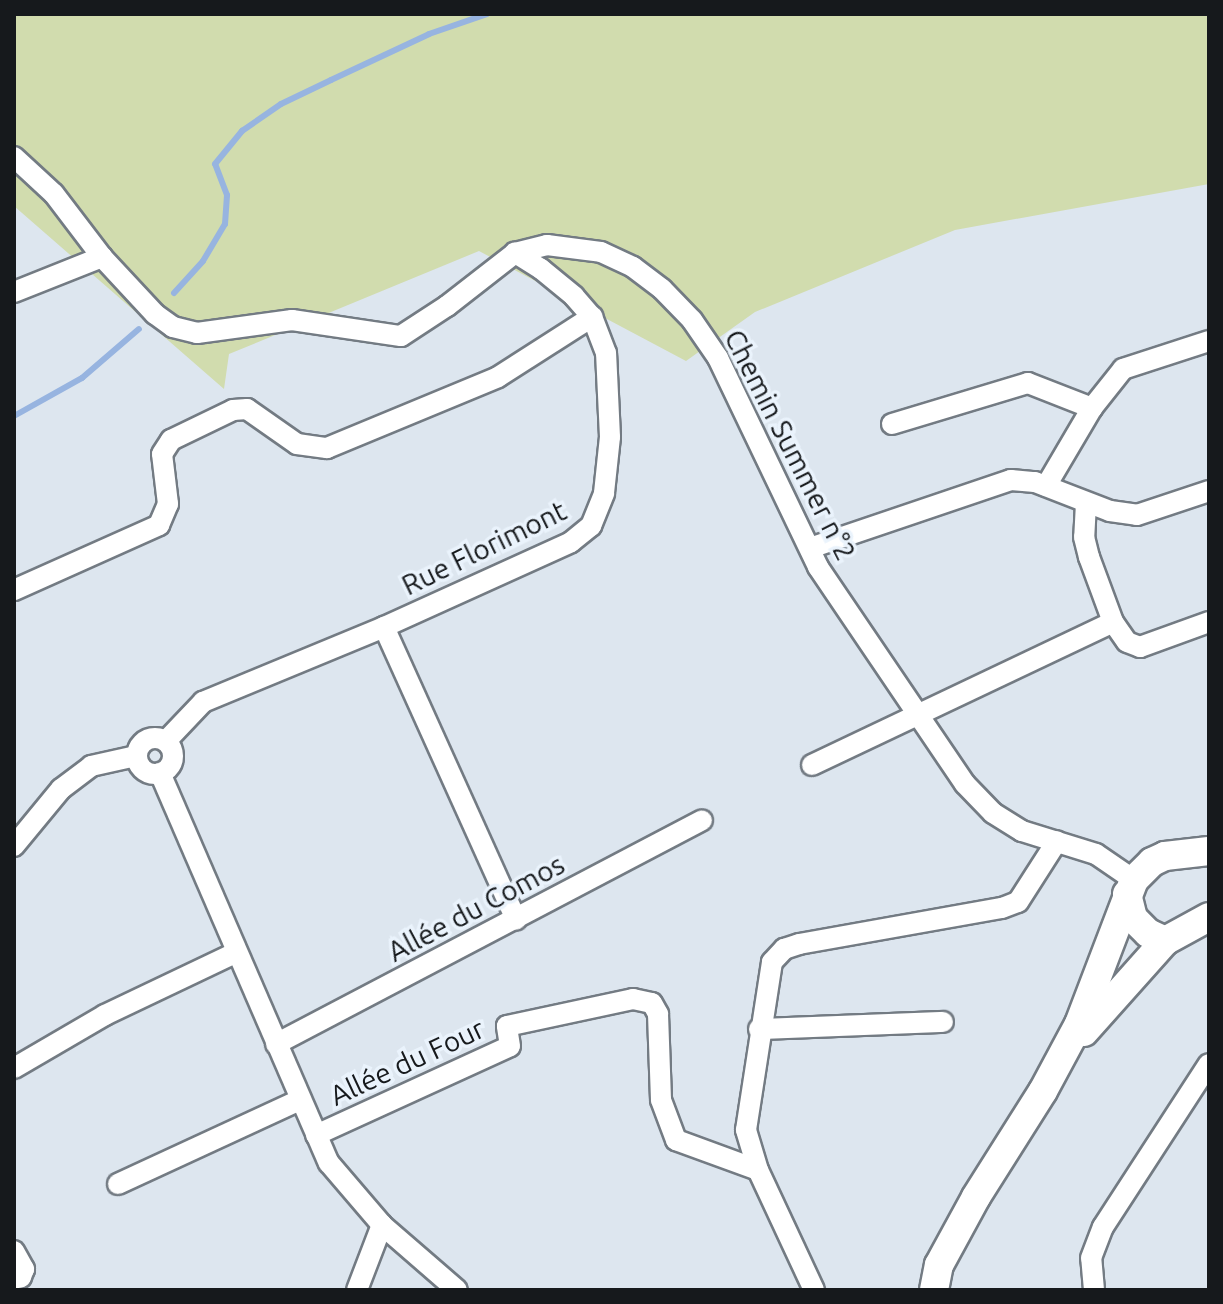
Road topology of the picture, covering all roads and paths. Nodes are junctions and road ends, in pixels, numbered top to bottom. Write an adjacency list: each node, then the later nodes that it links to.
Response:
1 (14, 157): 3 (street, Chemin Summer n°2)
2 (515, 253): 3 (street, Chemin Summer n°2); 5 (street, Rue Florimont); 12 (street, Chemin Summer n°2)
3 (102, 257): 4 (street)
4 (14, 292)
5 (592, 317): 13 (street); 16 (street, Rue Florimont)
6 (1209, 341): 7 (street)
7 (1092, 408): 8 (street); 9 (street)
8 (892, 424)
9 (1046, 486): 11 (street); 12 (street)
10 (1209, 491): 11 (street)
11 (1086, 503): 14 (street)
12 (810, 548): 17 (street, Chemin Summer n°2)
13 (14, 590)
14 (1113, 622): 15 (street); 17 (street)
15 (1209, 622)
16 (384, 627): 18 (street, Rue Florimont); 28 (street)
17 (915, 714): 20 (street); 23 (street, Chemin Summer n°2)
18 (166, 741): 19 (street); 21 (street)
19 (136, 756): 21 (street); 24 (street)
20 (812, 765)
21 (160, 773): 30 (street)
22 (702, 820): 28 (street, Allée du Comos)
23 (1057, 841): 26 (street, Chemin Summer n°2); 32 (street)
24 (14, 846)
25 (1209, 851): 26 (main road)
26 (1130, 887): 29 (main road); 34 (main road)
27 (1209, 917): 29 (main road)
28 (516, 920): 33 (street, Allée du Comos)
29 (1165, 941): 34 (main road)
30 (235, 953): 33 (street); 36 (street)
31 (943, 1022): 32 (street)
32 (759, 1029): 39 (street)
33 (276, 1044): 37 (street)
34 (1062, 1057): 47 (main road)
35 (1209, 1064): 48 (street)
36 (14, 1068)
37 (300, 1100): 38 (street); 40 (street)
38 (316, 1135): 39 (street, Allée du Four); 41 (street)
39 (758, 1170): 46 (street)
40 (118, 1184)
41 (382, 1225): 44 (street); 45 (street)
42 (14, 1251): 43 (street)
43 (14, 1279)
44 (357, 1290)
45 (457, 1290)
46 (814, 1290)
47 (934, 1290)
48 (1094, 1290)

